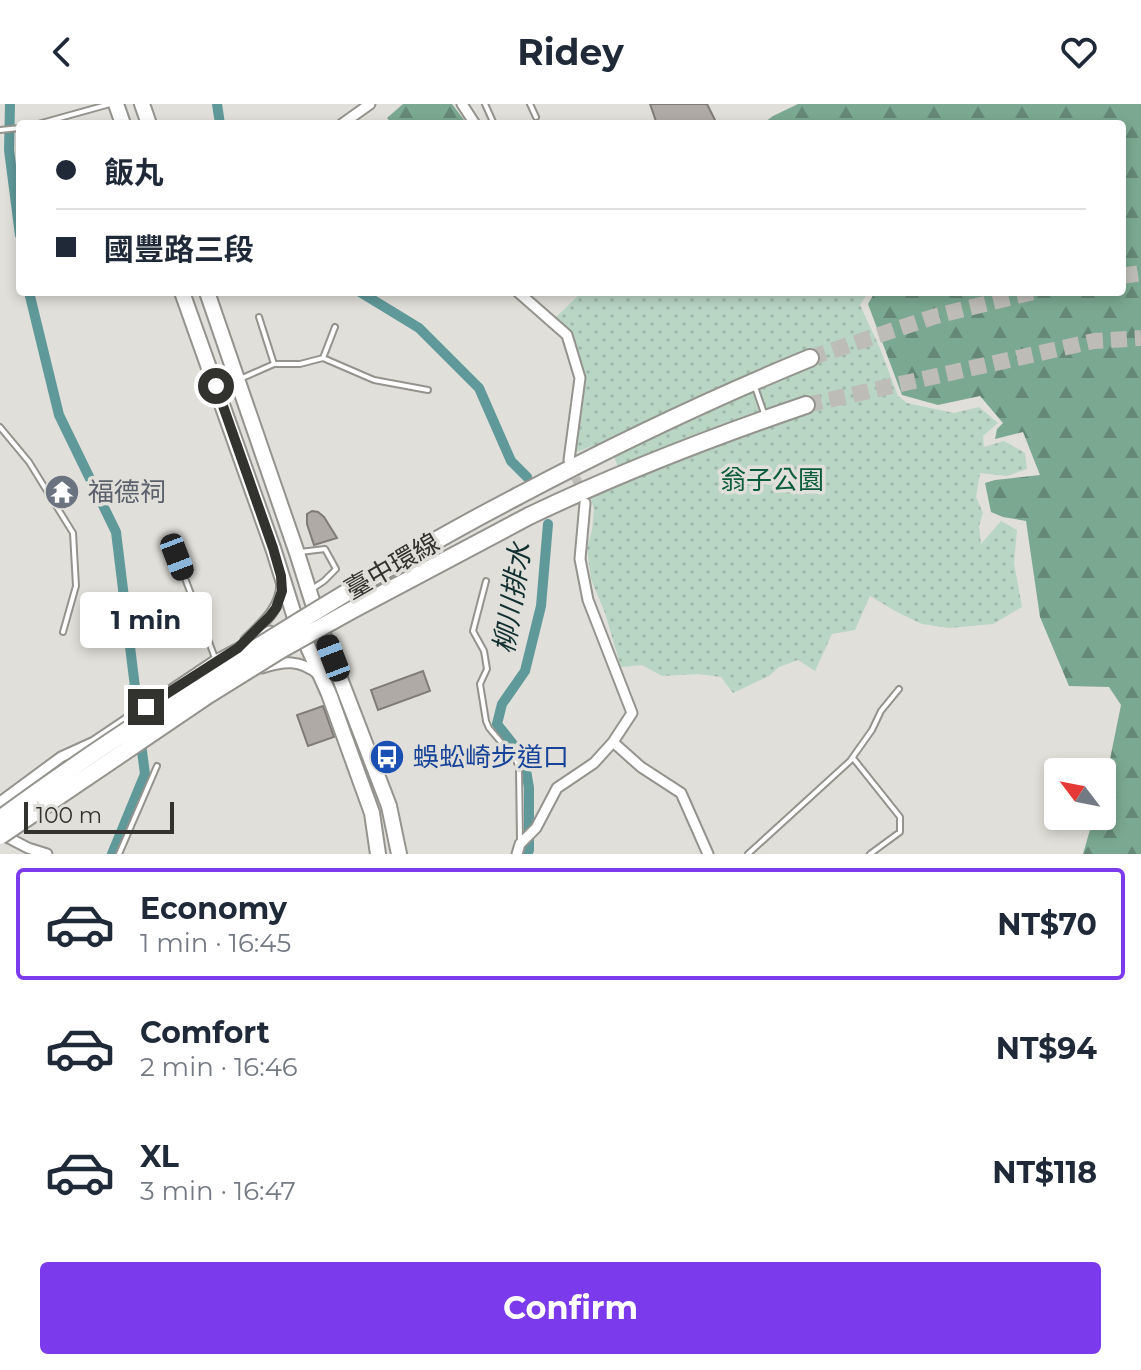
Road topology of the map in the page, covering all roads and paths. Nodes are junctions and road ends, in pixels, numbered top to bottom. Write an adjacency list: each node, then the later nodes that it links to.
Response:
1 (113, 104): 5 (lane)
2 (370, 104): 6 (street)
3 (530, 104): 4 (lane)
4 (536, 117)
5 (53, 120)
6 (348, 120)
7 (183, 296): 25 (main road)
8 (208, 296): 15 (main road)
9 (523, 296): 21 (street)
10 (259, 317): 14 (lane)
11 (335, 327): 12 (lane)
12 (323, 358): 14 (lane); 17 (lane)
13 (810, 358): 16 (highway, 臺中環線)
14 (274, 364): 15 (lane)
15 (237, 380): 23 (main road)
16 (753, 382): 19 (lane); 42 (highway, 臺中環線, bridge)
17 (428, 390)
18 (806, 405): 19 (highway, 臺中環線)
19 (766, 419): 42 (highway, 臺中環線, bridge)
20 (0, 427): 30 (lane)
21 (569, 460)
22 (585, 503): 38 (street)
23 (297, 553): 27 (main road); 27 (lane)
24 (177, 557): 33 (lane)
25 (280, 573): 28 (main road); 32 (street)
26 (486, 581): 43 (lane)
27 (312, 598): 28 (street); 29 (main road)
28 (295, 618): 31 (main road); 32 (street)
29 (321, 629): 31 (street); 47 (main road)
30 (63, 632)
31 (304, 639): 34 (street); 35 (main road)
32 (238, 648): 33 (street)
33 (216, 660): 37 (street)
34 (247, 672): 35 (street); 42 (street, bridge)
35 (323, 680): 46 (main road)
36 (899, 689): 39 (lane)
37 (94, 742): 41 (street); 42 (street)
38 (613, 742): 43 (street); 48 (street)
39 (853, 758): 49 (lane); 50 (lane)
40 (157, 766): 45 (lane)
41 (0, 802)
42 (1, 830): 44 (street)
43 (519, 847)
44 (47, 854)
45 (119, 854)
46 (378, 854)
47 (399, 854)
48 (708, 854)
49 (748, 854)
50 (870, 854)

